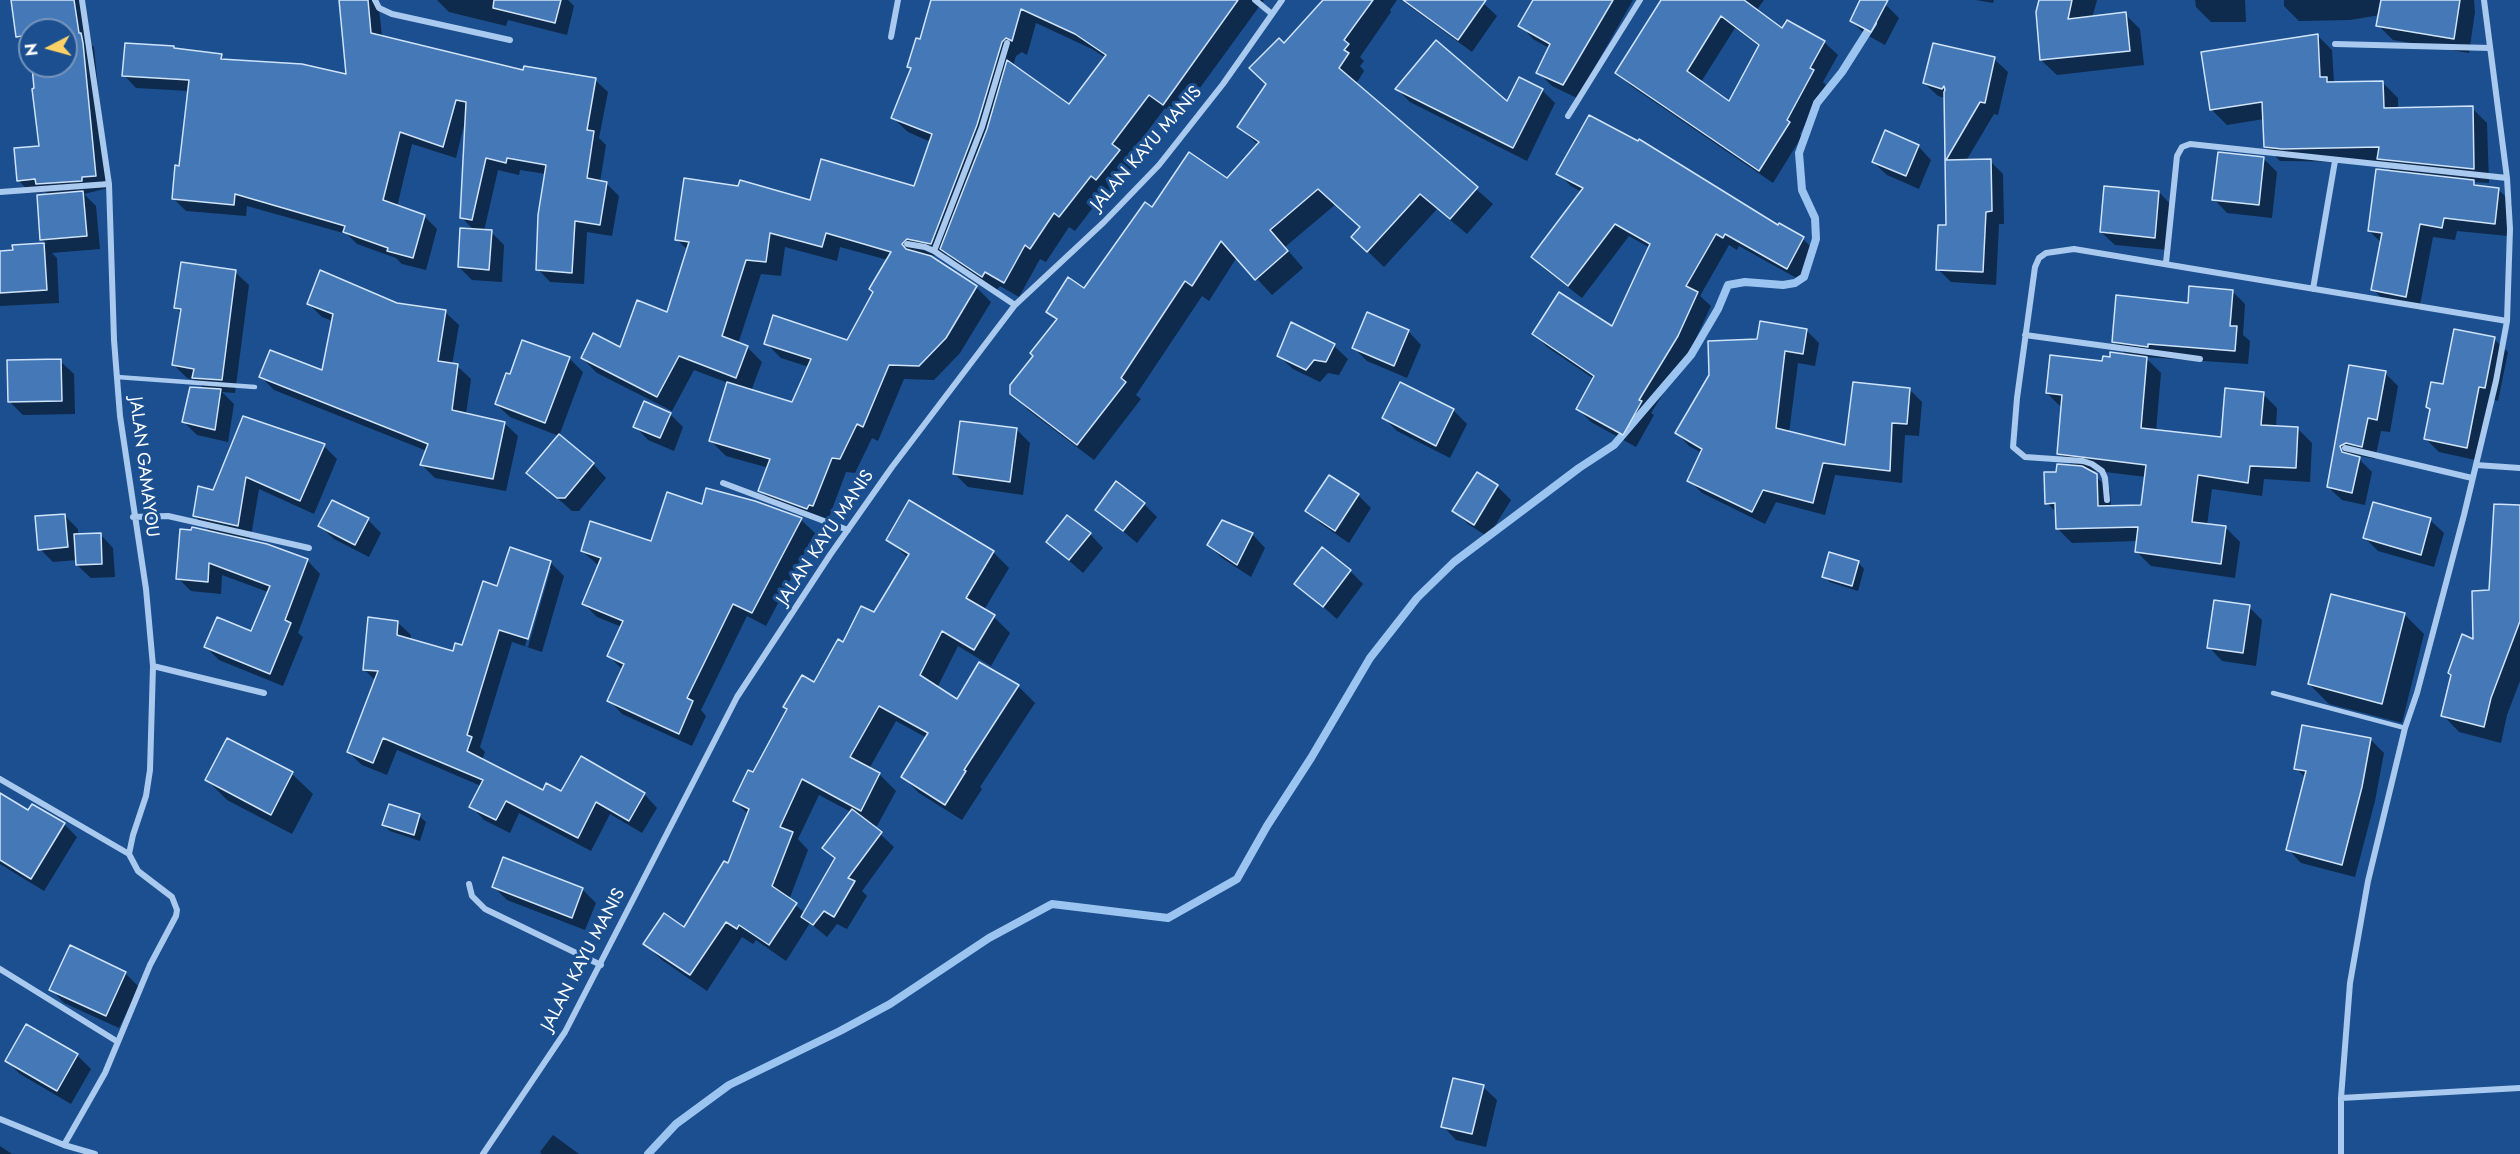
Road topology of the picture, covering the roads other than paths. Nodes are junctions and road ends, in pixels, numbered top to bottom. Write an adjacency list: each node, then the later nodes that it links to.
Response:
1 (82, 0): 17 (street, JALAN GAMAYOU)
2 (375, 0): 10 (street)
3 (898, 0): 9 (street)
4 (1255, 0): 8 (street)
5 (1282, 0): 8 (street, JALAN KAYU MANIS)
6 (1640, 0): 14 (street)
7 (2484, 0): 13 (street)
8 (1272, 14): 23 (street, JALAN KAYU MANIS)
9 (891, 37)
10 (510, 40)
11 (1007, 43): 20 (street)
12 (2336, 44): 13 (street)
13 (2490, 48): 16 (street)
14 (1568, 116)
15 (2335, 160): 16 (street); 21 (street); 22 (street)
16 (2507, 178): 24 (street)
17 (109, 183): 18 (street); 27 (street, JALAN GAMAYOU)
18 (0, 192)
19 (907, 244): 20 (street)
20 (934, 251): 23 (street)
21 (2166, 263): 22 (street); 25 (street)
22 (2313, 289): 24 (street)
23 (1015, 305): 36 (street, JALAN KAYU MANIS)
24 (2507, 321): 30 (street)
25 (2025, 335): 26 (street); 34 (street)
26 (2200, 359)
27 (117, 376): 28 (lane); 35 (street, JALAN GAMAYOU)
28 (255, 387)
29 (2345, 448): 32 (street)
30 (2476, 465): 31 (street); 32 (street)
31 (2520, 468)
32 (2472, 478): 41 (street)
33 (723, 483): 36 (street)
34 (2107, 500)
35 (133, 517): 37 (street); 38 (street, JALAN GAMAYOU)
36 (848, 530): 45 (street, JALAN KAYU MANIS)
37 (309, 549)
38 (153, 666): 39 (street); 43 (street, JALAN GAMAYOU)
39 (264, 693)
40 (2273, 693): 41 (lane)
41 (2405, 728): 49 (street)
42 (0, 779): 43 (street)
43 (129, 854): 47 (street)
44 (469, 884): 45 (street)
45 (601, 965): 53 (street, JALAN KAYU MANIS)
46 (0, 969): 47 (street)
47 (118, 1042): 51 (street)
48 (2520, 1088): 49 (street)
49 (2341, 1098): 54 (street)
50 (0, 1119): 51 (street)
51 (64, 1146): 52 (street)
52 (95, 1154)
53 (483, 1154)
54 (2341, 1154)

